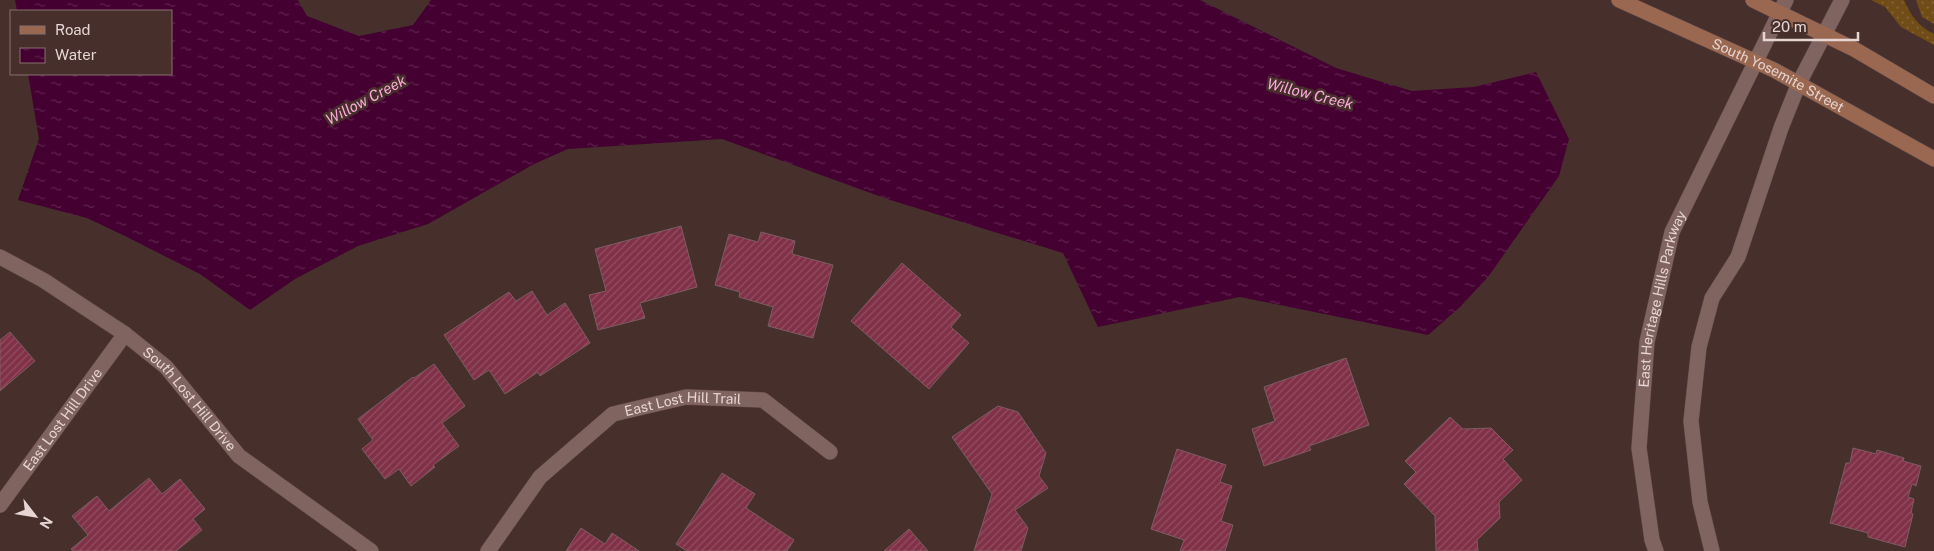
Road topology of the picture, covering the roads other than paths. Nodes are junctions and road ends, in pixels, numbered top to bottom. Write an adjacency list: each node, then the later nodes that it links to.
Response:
1 (1619, 0): 6 (main road, South Yosemite Street)
2 (1753, 0): 4 (main road)
3 (1842, 0): 5 (street)
4 (1783, 6): 5 (main road); 6 (street, East Heritage Hills Parkway)
5 (1824, 35): 7 (street); 8 (main road)
6 (1755, 61): 7 (main road, South Yosemite Street); 16 (street, East Heritage Hills Parkway)
7 (1799, 84): 9 (main road, South Yosemite Street); 17 (street)
8 (1934, 96)
9 (1934, 159)
10 (0, 257): 11 (street, South Lost Hill Drive)
11 (125, 334): 13 (street, East Lost Hill Drive); 14 (street, South Lost Hill Drive)
12 (830, 452): 15 (street, East Lost Hill Trail)
13 (0, 505)
14 (371, 551)
15 (488, 551)
16 (1656, 551)
17 (1712, 551)

